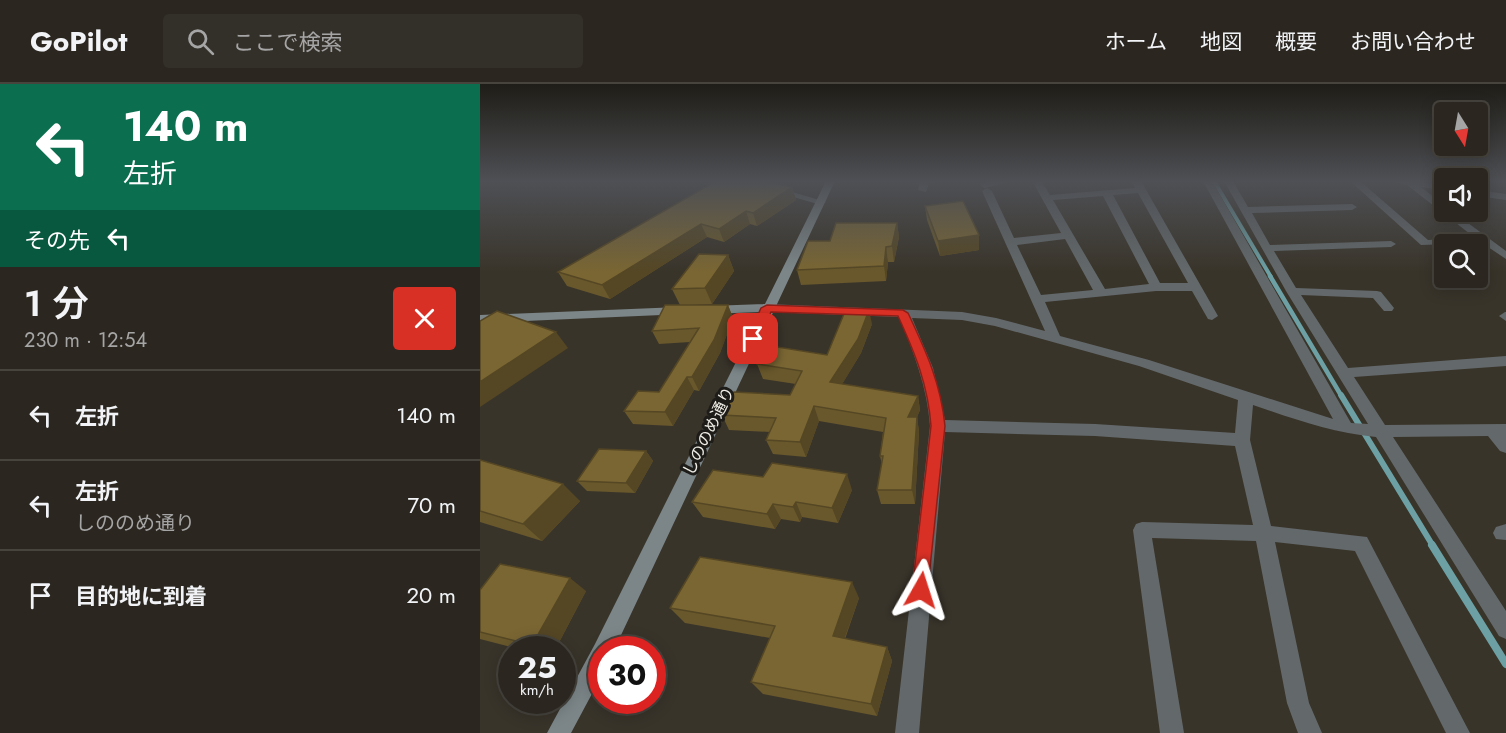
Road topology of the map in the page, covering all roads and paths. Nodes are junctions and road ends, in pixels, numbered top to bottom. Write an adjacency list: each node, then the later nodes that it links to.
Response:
1 (815, 211): 23 (main road, しののめ通り)
2 (997, 211): 12 (street)
3 (1055, 211): 11 (street)
4 (1116, 211): 18 (street)
5 (1152, 211): 19 (street)
6 (1224, 211): 33 (street)
7 (1245, 211): 16 (street)
8 (1389, 211): 13 (street)
9 (1460, 222): 10 (street)
10 (1476, 234)
11 (1070, 235): 12 (street); 21 (street)
12 (1012, 242): 22 (street)
13 (1434, 243)
14 (1488, 243): 17 (street)
15 (1391, 244): 16 (street)
16 (1266, 248): 20 (street)
17 (1506, 256)
18 (1156, 287): 19 (street); 21 (street)
19 (1195, 287): 26 (street)
20 (1292, 291): 24 (street); 30 (street)
21 (1101, 293): 22 (street)
22 (1040, 299): 28 (street)
23 (767, 308): 25 (street); 27 (main road); 40 (main road, しののめ通り)
24 (1388, 308)
25 (903, 313): 28 (street); 32 (street)
26 (1212, 316)
27 (480, 319)
28 (1055, 338): 31 (street)
29 (1506, 361): 30 (street)
30 (1343, 373): 35 (street)
31 (1246, 396): 33 (street); 36 (street)
32 (938, 426): 36 (street); 43 (street)
33 (1349, 428): 35 (street)
34 (1499, 430): 35 (street); 37 (street)
35 (1376, 431): 39 (street)
36 (1242, 440): 38 (street)
37 (1506, 447)
38 (1264, 533): 44 (street); 45 (street); 46 (street)
39 (1506, 630)
40 (609, 636)
41 (588, 678): 42 (main road, しののめ通り)
42 (559, 733)
43 (907, 733)
44 (1172, 733)
45 (1310, 733)
46 (1458, 733)

